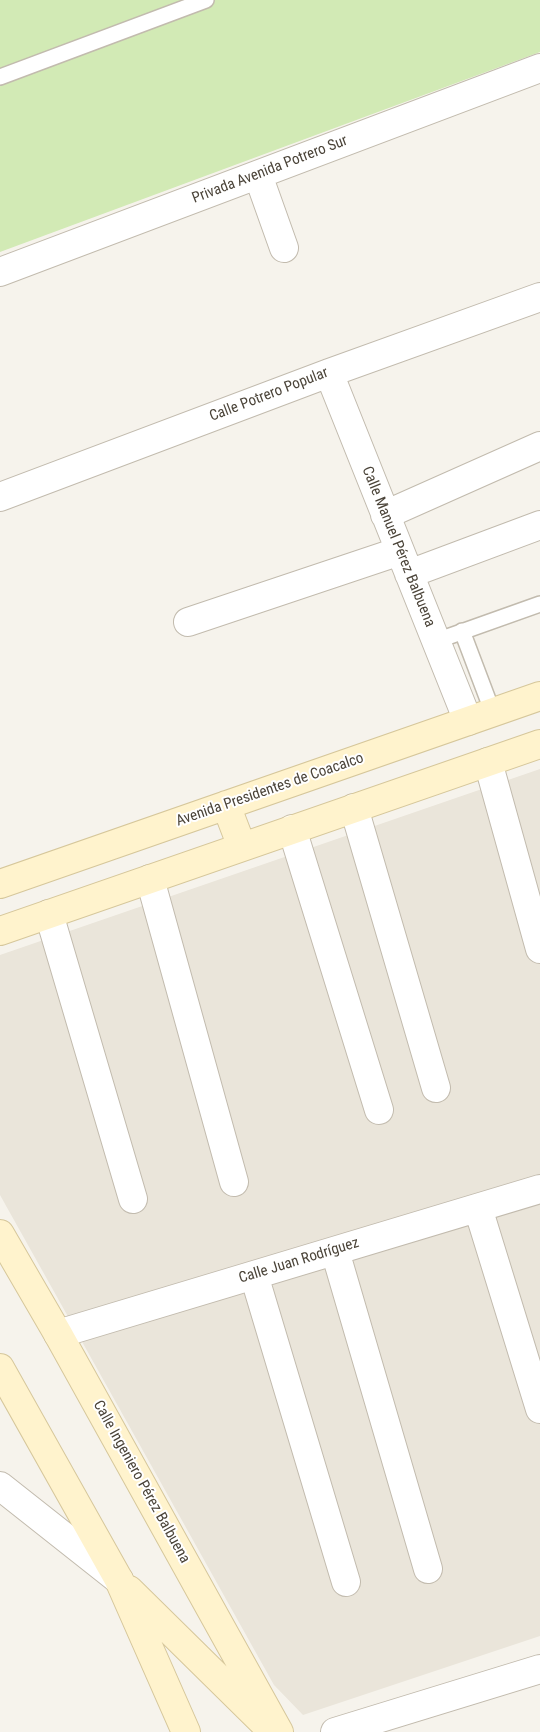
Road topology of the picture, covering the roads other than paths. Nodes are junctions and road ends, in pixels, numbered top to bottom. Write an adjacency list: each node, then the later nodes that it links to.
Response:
1 (206, 0): 3 (lane)
2 (540, 68): 4 (street, Privada Avenida Potrero Sur)
3 (0, 77)
4 (258, 175): 5 (street); 6 (street, Privada Avenida Potrero Sur)
5 (284, 248)
6 (0, 272)
7 (540, 297): 8 (street, Calle Potrero Popular)
8 (328, 373): 10 (street, Calle Potrero Popular); 11 (street, Calle Manuel Pérez Balbuena)
9 (540, 446): 11 (street)
10 (0, 498)
11 (385, 515): 13 (street, Calle Manuel Pérez Balbuena)
12 (540, 526): 13 (street)
13 (405, 563): 15 (street); 17 (street, Calle Manuel Pérez Balbuena)
14 (540, 604): 16 (lane)
15 (188, 622)
16 (462, 631): 17 (lane); 19 (lane)
17 (436, 641): 19 (street, Calle Manuel Pérez Balbuena)
18 (540, 696): 19 (main road, Avenida Presidentes de Coacalco)
19 (480, 717): 22 (main road, Avenida Presidentes de Coacalco)
20 (540, 744): 21 (main road)
21 (488, 762): 23 (main road); 30 (street)
22 (226, 805): 25 (main road); 27 (main road, Avenida Presidentes de Coacalco)
23 (354, 808): 24 (main road); 31 (street)
24 (292, 830): 25 (main road); 32 (street)
25 (242, 847): 26 (main road)
26 (150, 879): 28 (main road); 33 (street)
27 (0, 884)
28 (49, 914): 29 (main road); 35 (street)
29 (0, 931)
30 (540, 949)
31 (436, 1088)
32 (379, 1110)
33 (234, 1182)
34 (540, 1189): 36 (street, Calle Juan Rodríguez)
35 (133, 1199)
36 (478, 1208): 38 (street, Calle Juan Rodríguez); 42 (street)
37 (0, 1234): 40 (main road, Calle Ingeniero Pérez Balbuena)
38 (335, 1251): 39 (street, Calle Juan Rodríguez); 44 (street)
39 (254, 1275): 40 (street, Calle Juan Rodríguez); 46 (street)
40 (58, 1334): 50 (main road, Calle Ingeniero Pérez Balbuena)
41 (0, 1368): 45 (main road)
42 (540, 1409)
43 (0, 1486): 45 (street)
44 (428, 1569)
45 (119, 1580): 48 (main road); 49 (main road)
46 (346, 1582)
47 (540, 1669): 51 (street)
48 (186, 1732)
49 (273, 1732)
50 (279, 1732)
51 (335, 1732)

